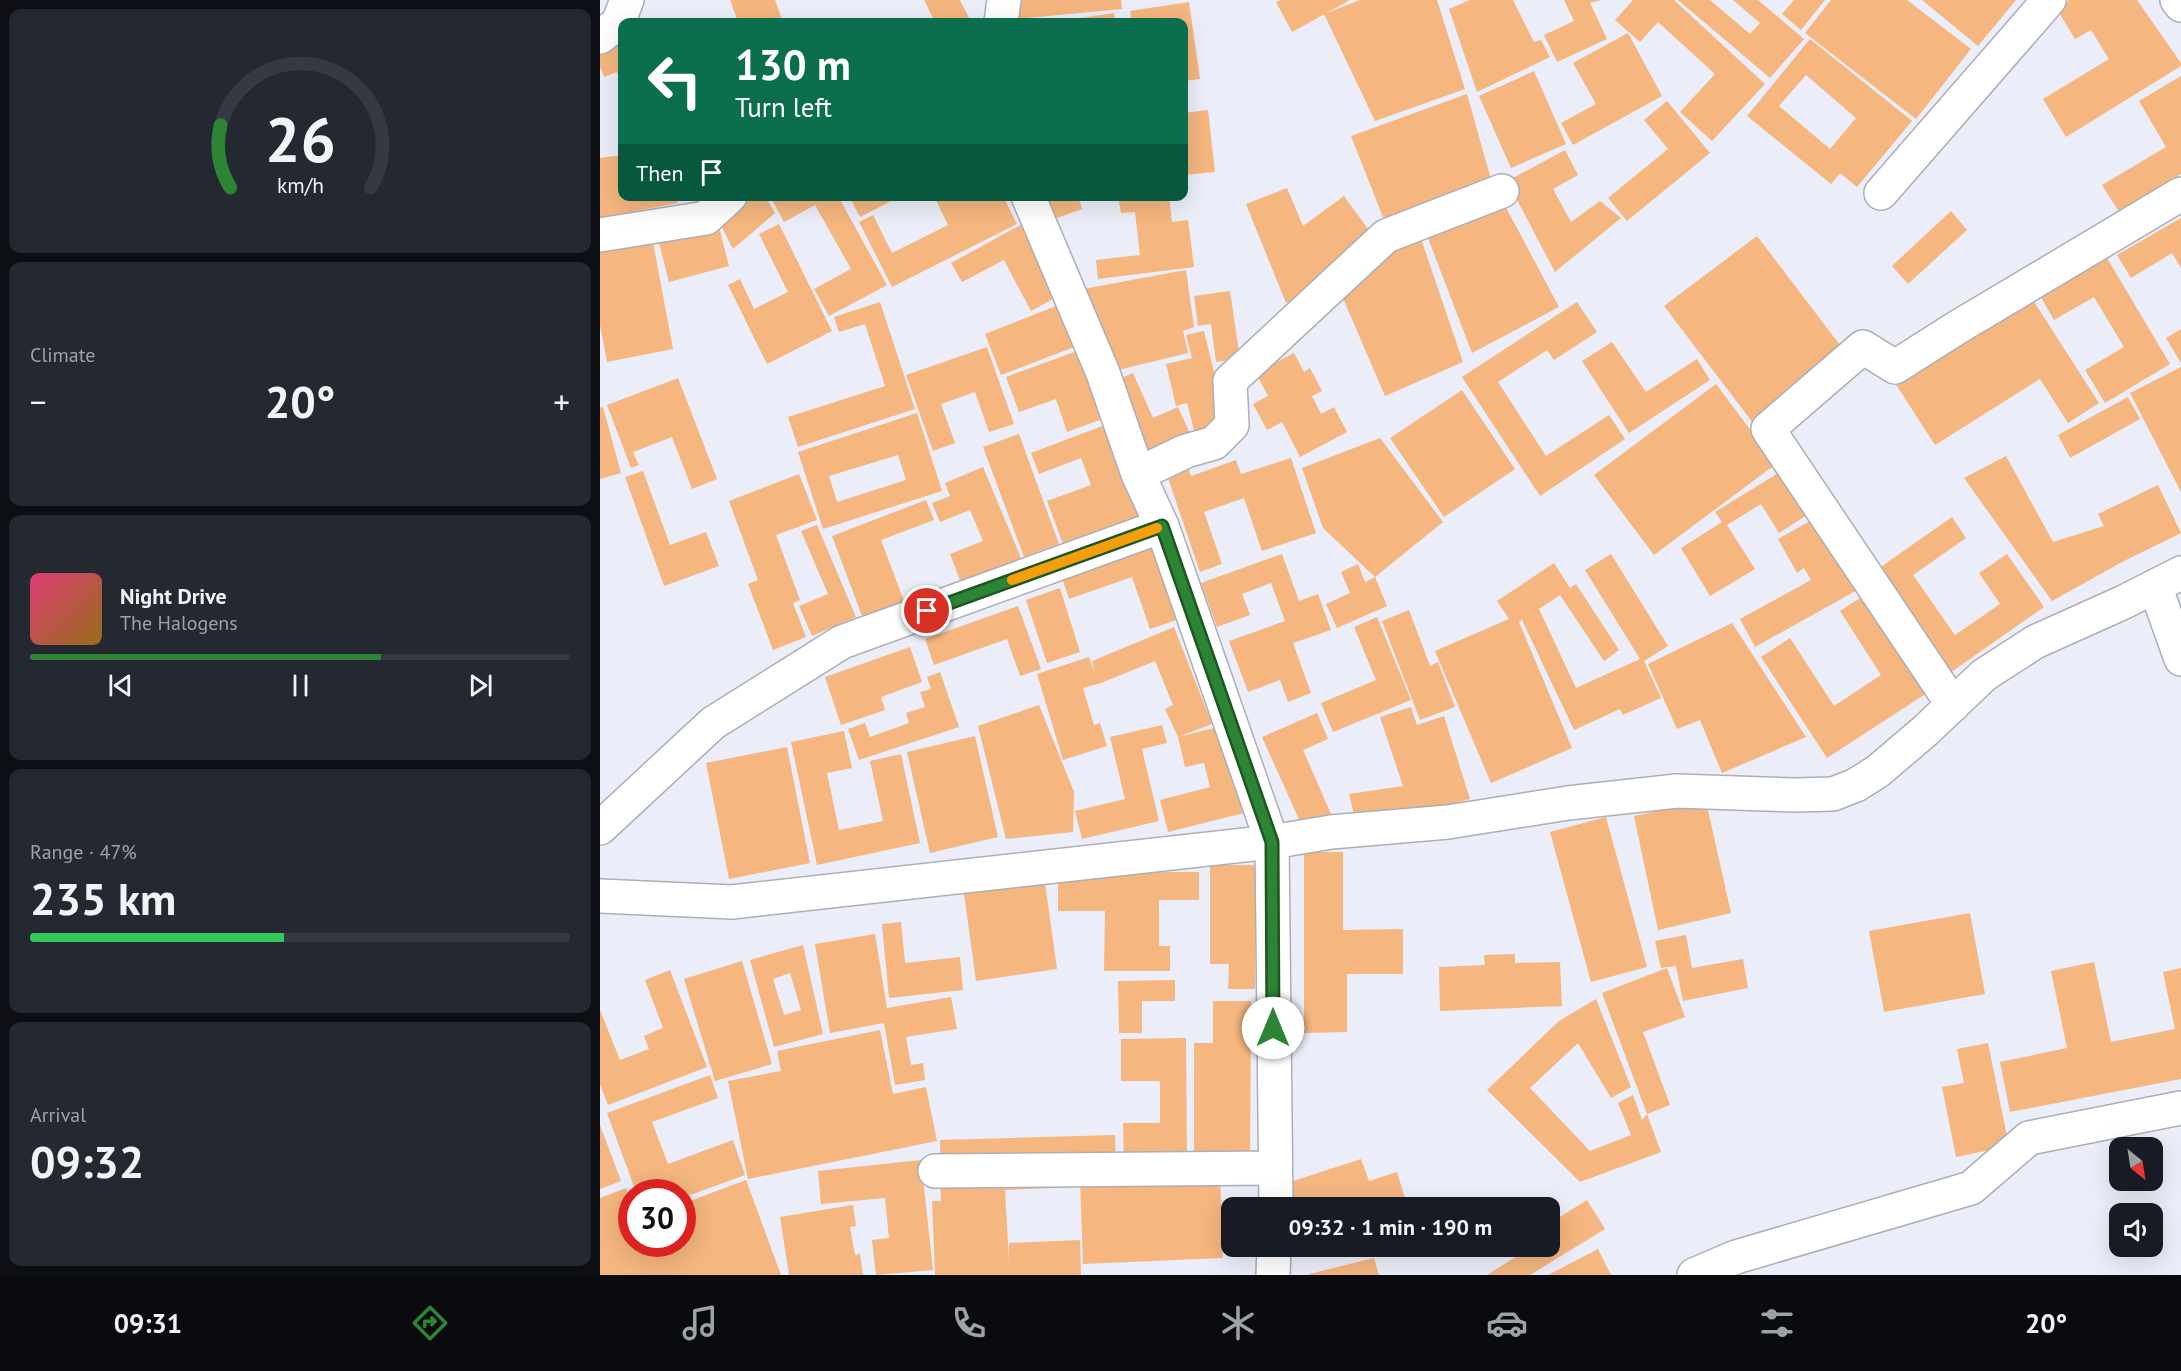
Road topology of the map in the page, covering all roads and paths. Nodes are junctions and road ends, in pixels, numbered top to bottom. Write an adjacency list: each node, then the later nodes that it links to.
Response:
1 (627, 0): 6 (street)
2 (1004, 0): 7 (street)
3 (2049, 0): 11 (street)
4 (2177, 0): 5 (street)
5 (2181, 5)
6 (620, 18)
7 (1002, 18)
8 (618, 22): 9 (street)
9 (600, 37)
10 (1502, 191): 16 (street)
11 (1881, 194)
12 (2181, 194): 20 (street)
13 (725, 201): 15 (street)
14 (1030, 201): 16 (street)
15 (600, 235)
16 (1138, 474): 17 (street)
17 (1162, 526): 21 (street); 22 (street)
18 (2168, 579): 19 (street); 20 (street)
19 (2181, 659)
20 (1953, 705): 22 (street)
21 (600, 828)
22 (1272, 842): 23 (street); 25 (street)
23 (600, 896)
24 (2181, 1108): 30 (street)
25 (1274, 1168): 26 (street); 27 (street)
26 (935, 1171)
27 (1275, 1197)
28 (1274, 1257): 29 (street)
29 (1273, 1275)
30 (1694, 1275)

